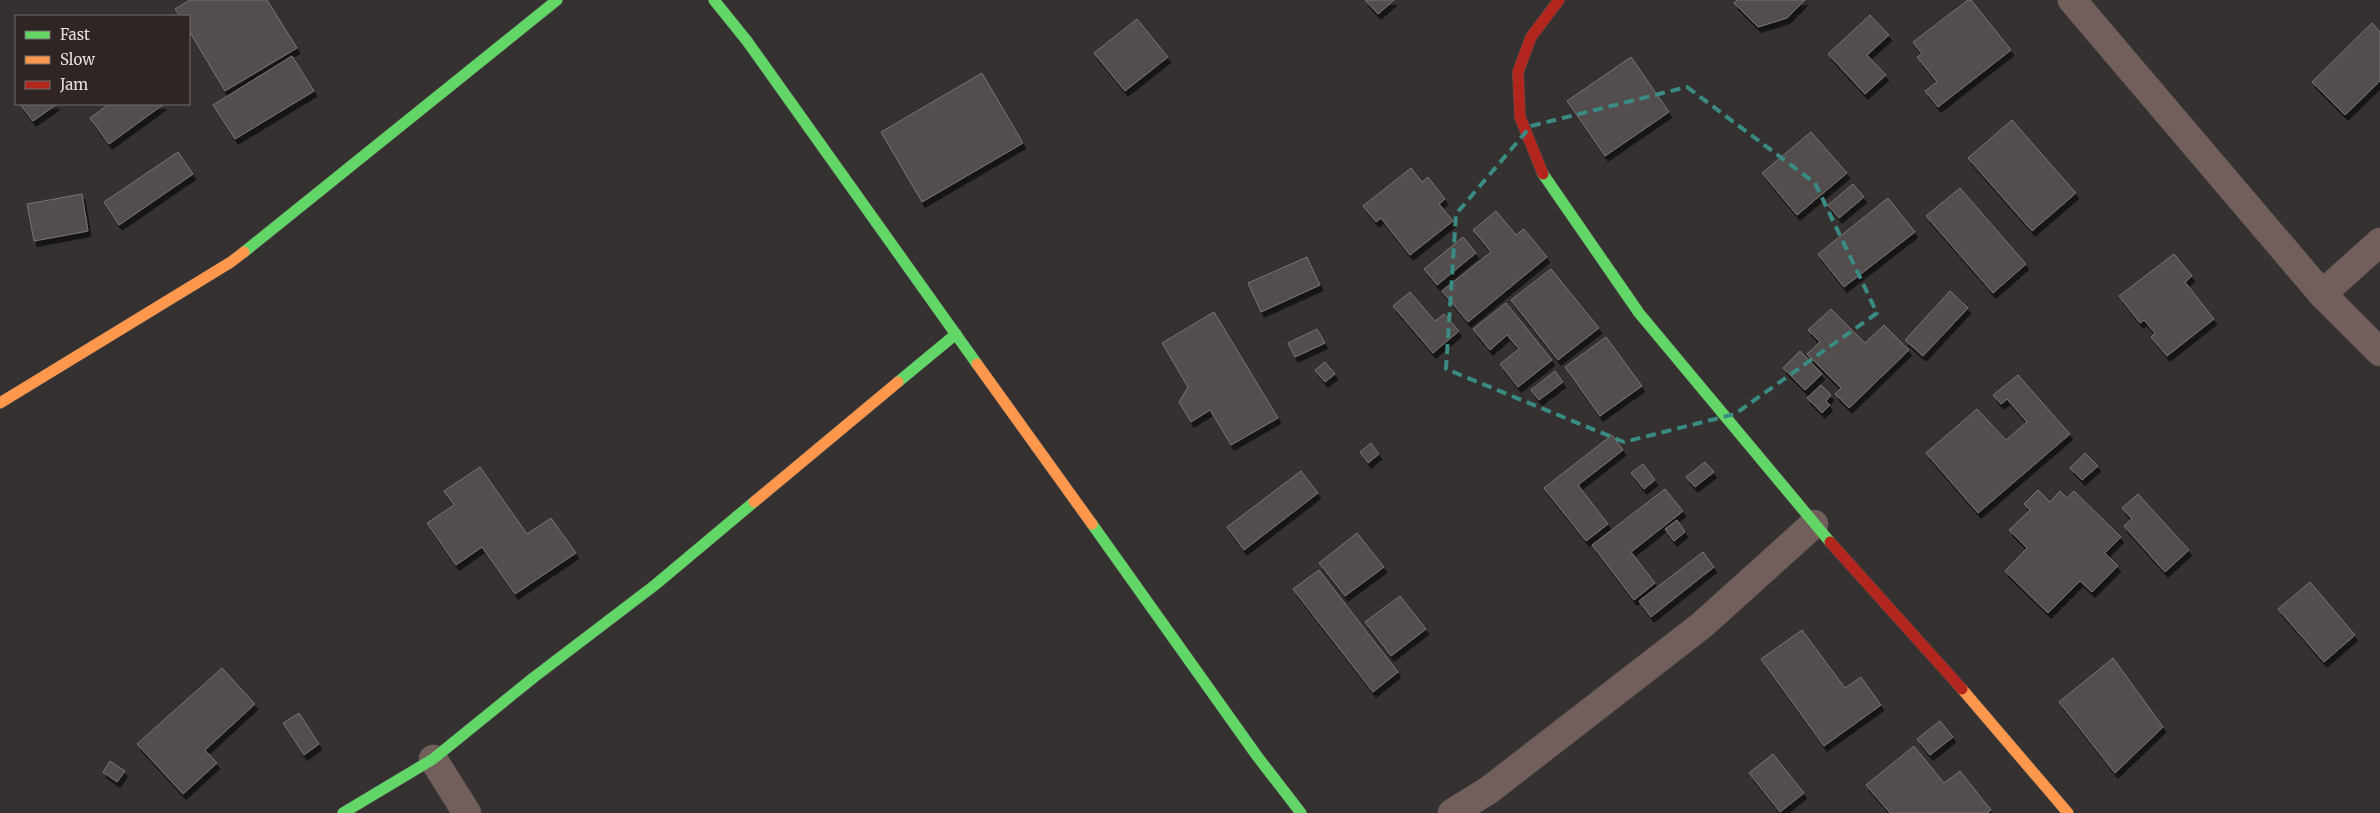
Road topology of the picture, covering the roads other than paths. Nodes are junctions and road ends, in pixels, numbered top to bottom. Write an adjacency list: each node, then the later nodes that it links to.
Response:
1 (557, 0): 9 (street)
2 (714, 0): 7 (street)
3 (1559, 0): 10 (street)
4 (2072, 0): 6 (street)
5 (2380, 242): 6 (street)
6 (2322, 294): 8 (street)
7 (956, 334): 11 (street); 14 (street)
8 (2380, 352)
9 (0, 404)
10 (1814, 524): 15 (street); 16 (street)
11 (434, 759): 12 (street); 13 (street)
12 (343, 813)
13 (467, 813)
14 (1301, 813)
15 (1452, 813)
16 (2068, 813)

